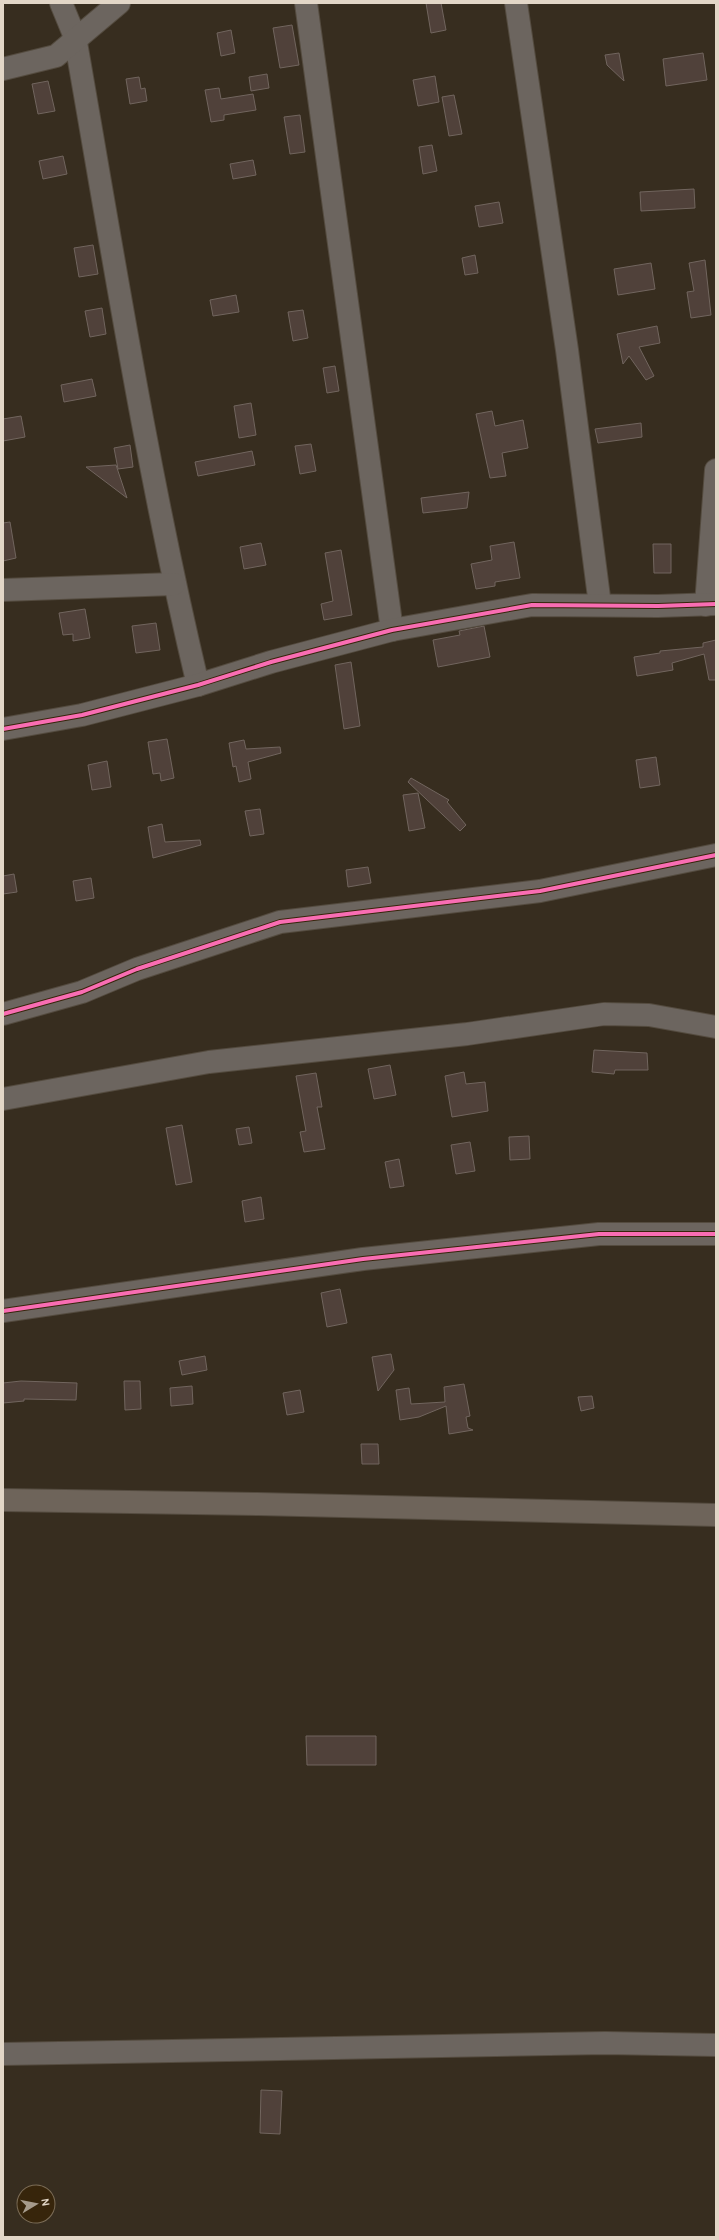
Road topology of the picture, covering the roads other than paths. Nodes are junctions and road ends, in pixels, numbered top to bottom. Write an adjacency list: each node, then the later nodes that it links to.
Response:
1 (61, 3): 5 (street)
2 (119, 3): 5 (street)
3 (306, 3): 12 (street)
4 (516, 3): 11 (street)
5 (75, 38): 6 (street); 8 (street)
6 (3, 69)
7 (716, 470): 10 (street)
8 (174, 584): 9 (street); 13 (street)
9 (3, 590)
10 (711, 604): 11 (street)
11 (600, 605): 12 (street)
12 (392, 630): 13 (street)
13 (198, 685): 14 (street)
14 (3, 729)
15 (716, 854): 16 (street)
16 (3, 1014)
17 (716, 1027): 18 (street)
18 (3, 1099)
19 (716, 1234): 20 (street)
20 (3, 1311)
21 (3, 1500): 22 (main road)
22 (716, 1515)
23 (716, 2045): 24 (street)
24 (3, 2054)

